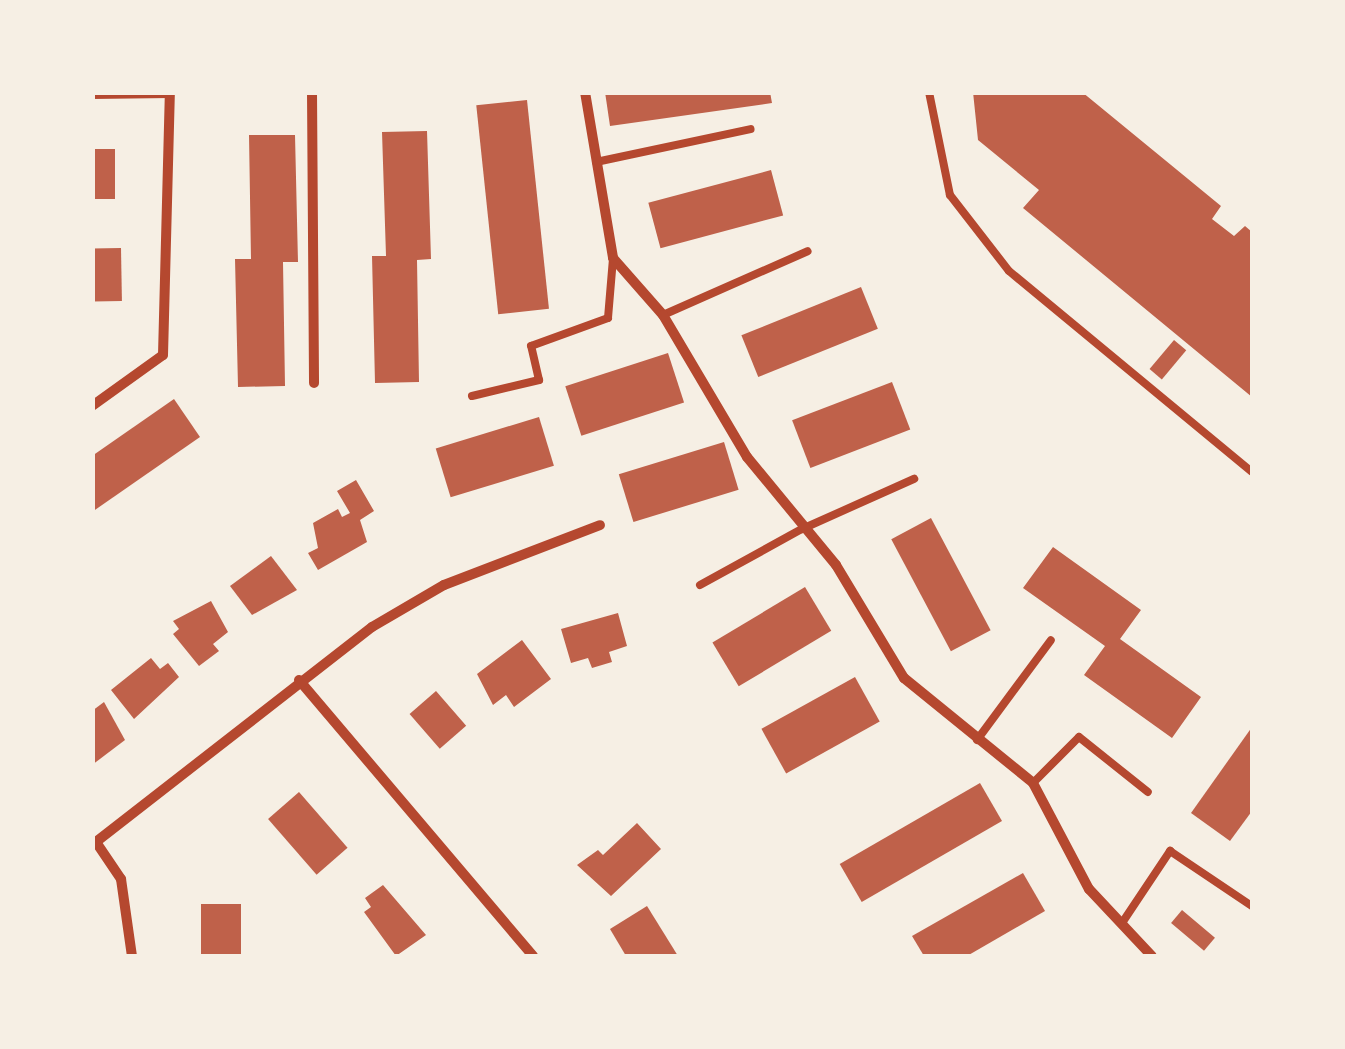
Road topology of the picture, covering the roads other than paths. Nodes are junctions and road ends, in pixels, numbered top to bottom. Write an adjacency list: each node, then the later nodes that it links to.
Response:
1 (312, 92): 11 (street)
2 (585, 92): 7 (street)
3 (929, 92): 14 (lane)
4 (170, 93): 5 (lane); 13 (street)
5 (92, 95)
6 (751, 129): 7 (lane)
7 (596, 162): 9 (street)
8 (808, 252): 10 (lane)
9 (613, 258): 10 (street); 12 (lane)
10 (663, 315): 17 (street)
11 (314, 383)
12 (472, 396)
13 (92, 406)
14 (1252, 472)
15 (914, 479): 17 (lane)
16 (600, 525): 20 (street)
17 (802, 529): 18 (lane); 21 (street)
18 (700, 585)
19 (1051, 640): 21 (lane)
20 (299, 680): 24 (street); 28 (street)
21 (977, 740): 22 (street)
22 (1033, 783): 23 (lane); 26 (street)
23 (1148, 792)
24 (94, 844): 27 (street)
25 (1252, 906): 26 (lane)
26 (1122, 924): 29 (street)
27 (132, 956)
28 (533, 956)
29 (1152, 956)

